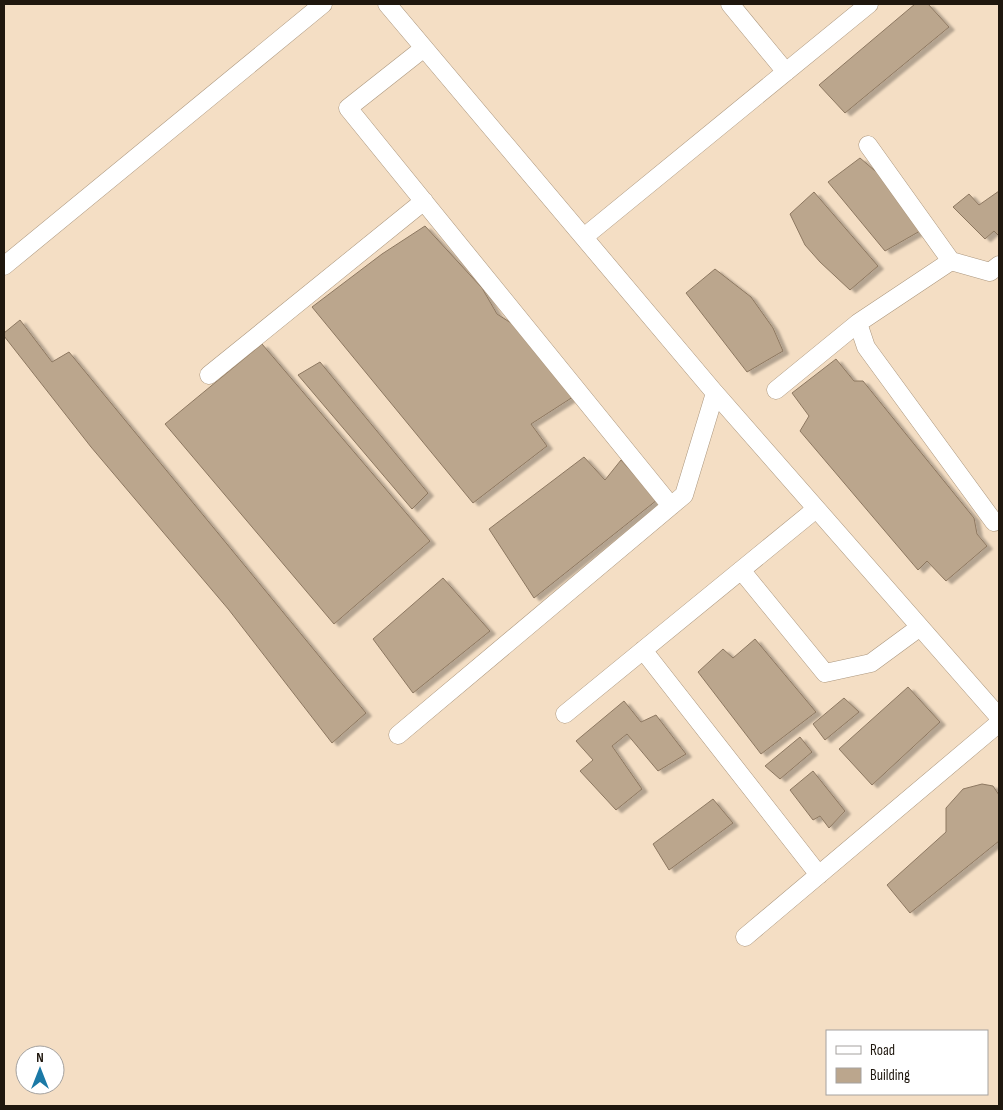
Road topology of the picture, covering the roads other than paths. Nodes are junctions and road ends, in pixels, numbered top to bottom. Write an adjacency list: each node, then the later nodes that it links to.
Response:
1 (323, 4): 12 (street)
2 (387, 4): 5 (street)
3 (730, 4): 6 (street)
4 (869, 4): 6 (street)
5 (424, 48): 8 (street); 9 (street)
6 (786, 72): 9 (street)
7 (868, 145): 10 (street)
8 (424, 201): 14 (street); 17 (street)
9 (584, 237): 16 (street)
10 (951, 261): 11 (street); 13 (street)
11 (999, 265)
12 (4, 266)
13 (858, 323): 15 (street); 19 (street)
14 (209, 375)
15 (776, 390)
16 (715, 393): 17 (street); 18 (street)
17 (672, 506): 26 (street)
18 (816, 509): 20 (street); 21 (street)
19 (994, 522)
20 (741, 570): 21 (street); 22 (street)
21 (920, 627): 24 (street)
22 (643, 650): 23 (street); 27 (street)
23 (565, 714)
24 (999, 718)
25 (999, 723): 27 (street)
26 (398, 735)
27 (819, 874): 28 (street)
28 (745, 937)

